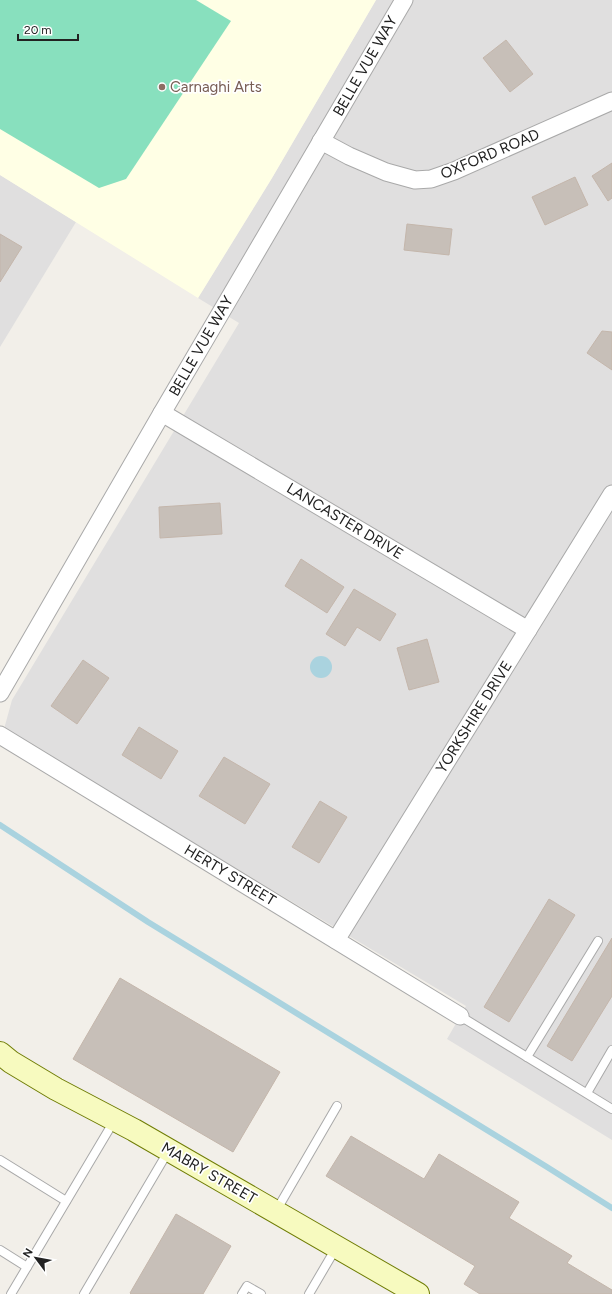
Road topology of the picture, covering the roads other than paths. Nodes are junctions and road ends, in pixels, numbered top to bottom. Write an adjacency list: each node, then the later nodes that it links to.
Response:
1 (404, 0): 3 (street, BELLE VUE WAY)
2 (612, 102): 3 (street, OXFORD ROAD)
3 (321, 141): 4 (street, BELLE VUE WAY)
4 (162, 413): 6 (street, LANCASTER DRIVE); 7 (street, BELLE VUE WAY)
5 (612, 494): 6 (street, YORKSHIRE DRIVE)
6 (528, 630): 9 (street, YORKSHIRE DRIVE)
7 (0, 693)
8 (0, 735): 9 (street, HERTY STREET)
9 (336, 940): 11 (street, HERTY STREET)
10 (598, 941): 14 (lane)
11 (460, 1016): 14 (lane)
12 (612, 1050): 15 (lane)
13 (0, 1053): 18 (street, MABRY STREET)
14 (527, 1057): 15 (lane)
15 (586, 1093): 17 (lane)
16 (337, 1106): 22 (lane)
17 (612, 1109)
18 (115, 1119): 19 (street, MABRY STREET); 21 (lane)
19 (170, 1150): 22 (street, MABRY STREET); 27 (lane)
20 (0, 1160): 21 (lane)
21 (66, 1201): 25 (lane)
22 (276, 1211): 23 (street, MABRY STREET)
23 (337, 1247): 30 (lane); 31 (street, MABRY STREET)
24 (0, 1250): 25 (lane)
25 (27, 1267): 26 (lane)
26 (11, 1294)
27 (84, 1294)
28 (242, 1294): 29 (lane)
29 (261, 1294)
30 (309, 1294)
31 (418, 1294)

